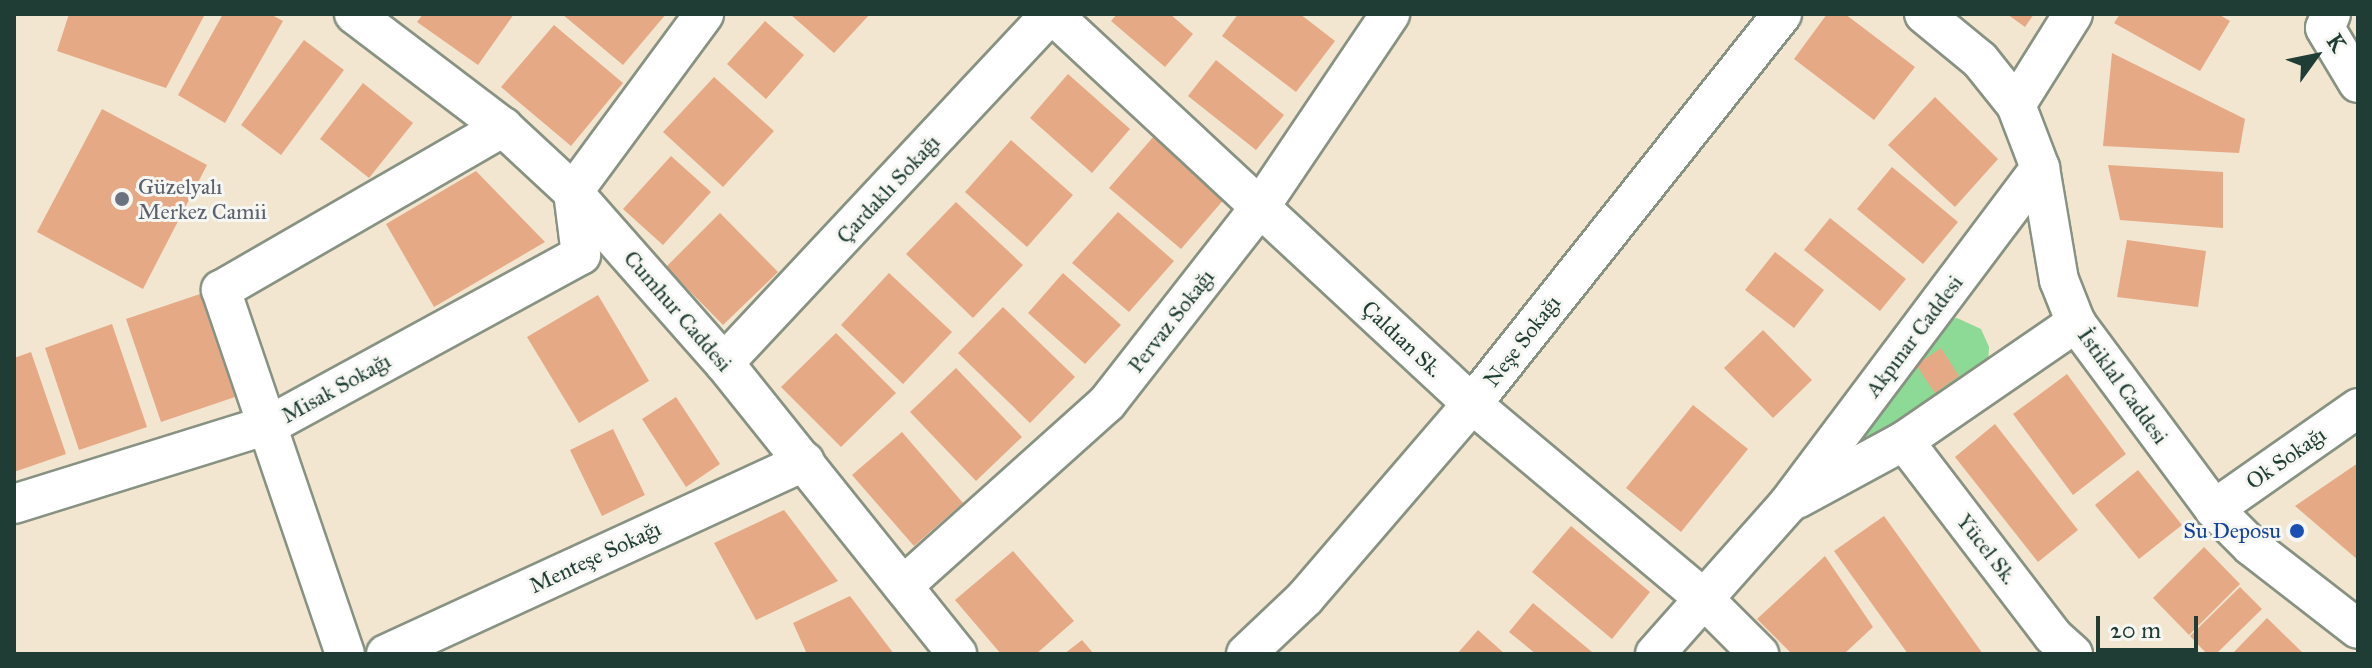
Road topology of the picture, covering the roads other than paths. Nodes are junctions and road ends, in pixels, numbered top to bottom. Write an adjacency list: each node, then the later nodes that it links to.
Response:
1 (704, 14): 13 (street)
2 (1051, 14): 14 (street, Çaldıan Sk.); 16 (street, Çardaklı Sokağı)
3 (1390, 14): 14 (street, Pervaz Sokağı)
4 (1782, 14): 17 (street, Neşe Sokağı)
5 (1924, 14): 10 (street, İstiklal Caddesi)
6 (2073, 14): 10 (street)
7 (2331, 14): 9 (street)
8 (364, 17): 11 (street, Cumhur Caddesi)
9 (2358, 83)
10 (2016, 105): 12 (street, İstiklal Caddesi)
11 (503, 127): 13 (street, Cumhur Caddesi); 19 (street)
12 (2040, 168): 15 (street, İstiklal Caddesi); 23 (street, Akpınar Caddesi)
13 (573, 192): 16 (street, Cumhur Caddesi); 19 (street, Misak Sokağı)
14 (1260, 207): 17 (street, Çaldıan Sk.); 25 (street, Pervaz Sokağı)
15 (2076, 323): 20 (street, Akpınar Caddesi); 24 (street, İstiklal Caddesi)
16 (724, 363): 21 (street, Cumhur Caddesi)
17 (1472, 404): 26 (street, Çaldıan Sk.); 31 (street, Neşe Sokağı)
18 (2358, 408): 24 (street, Ok Sokağı)
19 (271, 424): 22 (street, Misak Sokağı); 28 (street)
20 (1904, 441): 23 (street, Akpınar Caddesi); 34 (street, Yücel Sk.)
21 (805, 461): 25 (street, Cumhur Caddesi); 29 (street, Menteşe Sokağı)
22 (14, 504)
23 (1788, 504): 26 (street, Akpınar Caddesi)
24 (2214, 509): 27 (street, İstiklal Caddesi)
25 (903, 586): 30 (street, Cumhur Caddesi)
26 (1702, 597): 32 (street, Akpınar Caddesi); 33 (street, Çaldıan Sk.)
27 (2358, 629)
28 (345, 654)
29 (386, 654)
30 (957, 654)
31 (1246, 654)
32 (1655, 654)
33 (1759, 654)
34 (2073, 654)

